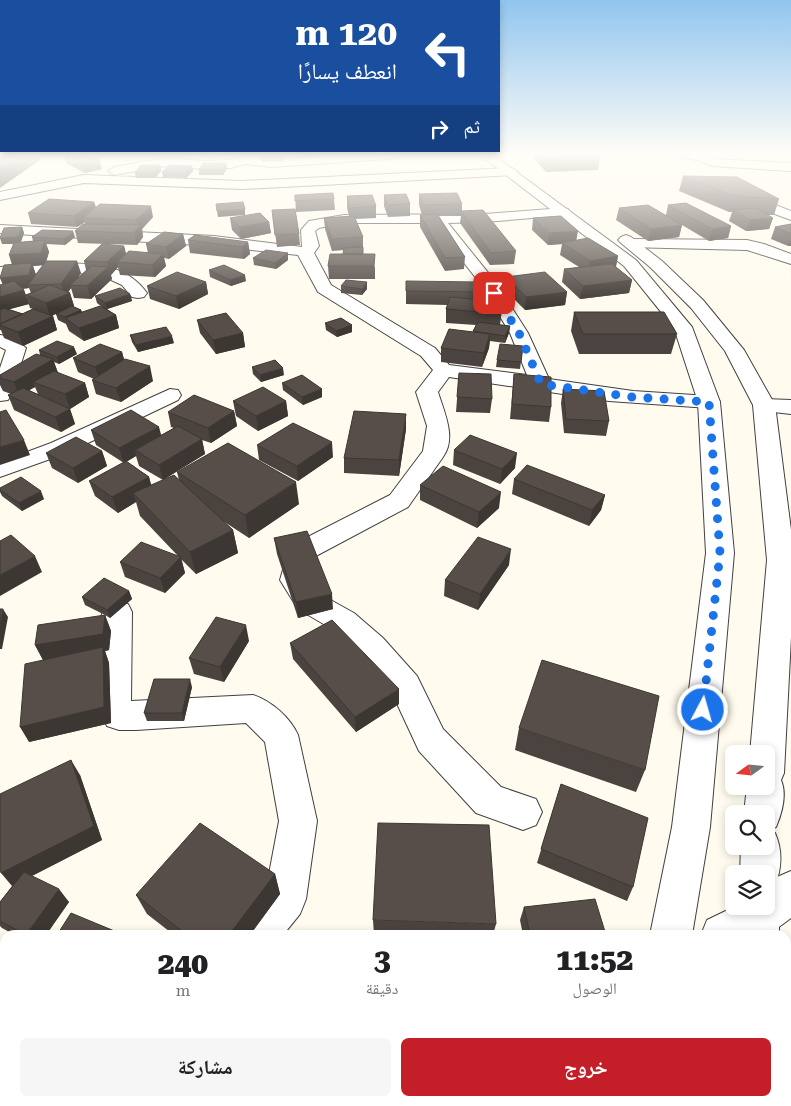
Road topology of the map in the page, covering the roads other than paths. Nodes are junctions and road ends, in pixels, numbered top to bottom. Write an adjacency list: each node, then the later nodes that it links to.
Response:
1 (555, 206): 4 (street)
2 (577, 206): 8 (street)
3 (765, 206): 5 (street)
4 (563, 212): 6 (street); 18 (street)
5 (791, 216)
6 (438, 218): 9 (street); 15 (street)
7 (0, 228): 9 (street)
8 (632, 244): 10 (street); 19 (street)
9 (306, 254): 14 (street)
10 (791, 258)
11 (0, 272): 12 (street)
12 (138, 293)
13 (0, 342): 16 (street)
14 (443, 370): 15 (street); 24 (street)
15 (541, 384): 18 (street)
16 (0, 395)
17 (170, 395): 21 (street)
18 (709, 402): 28 (street)
19 (764, 405): 20 (street); 23 (street)
20 (791, 407)
21 (0, 470)
22 (117, 612): 27 (street)
23 (768, 745)
24 (523, 812)
25 (791, 892): 26 (street)
26 (749, 924)
27 (262, 930)
28 (672, 930)

